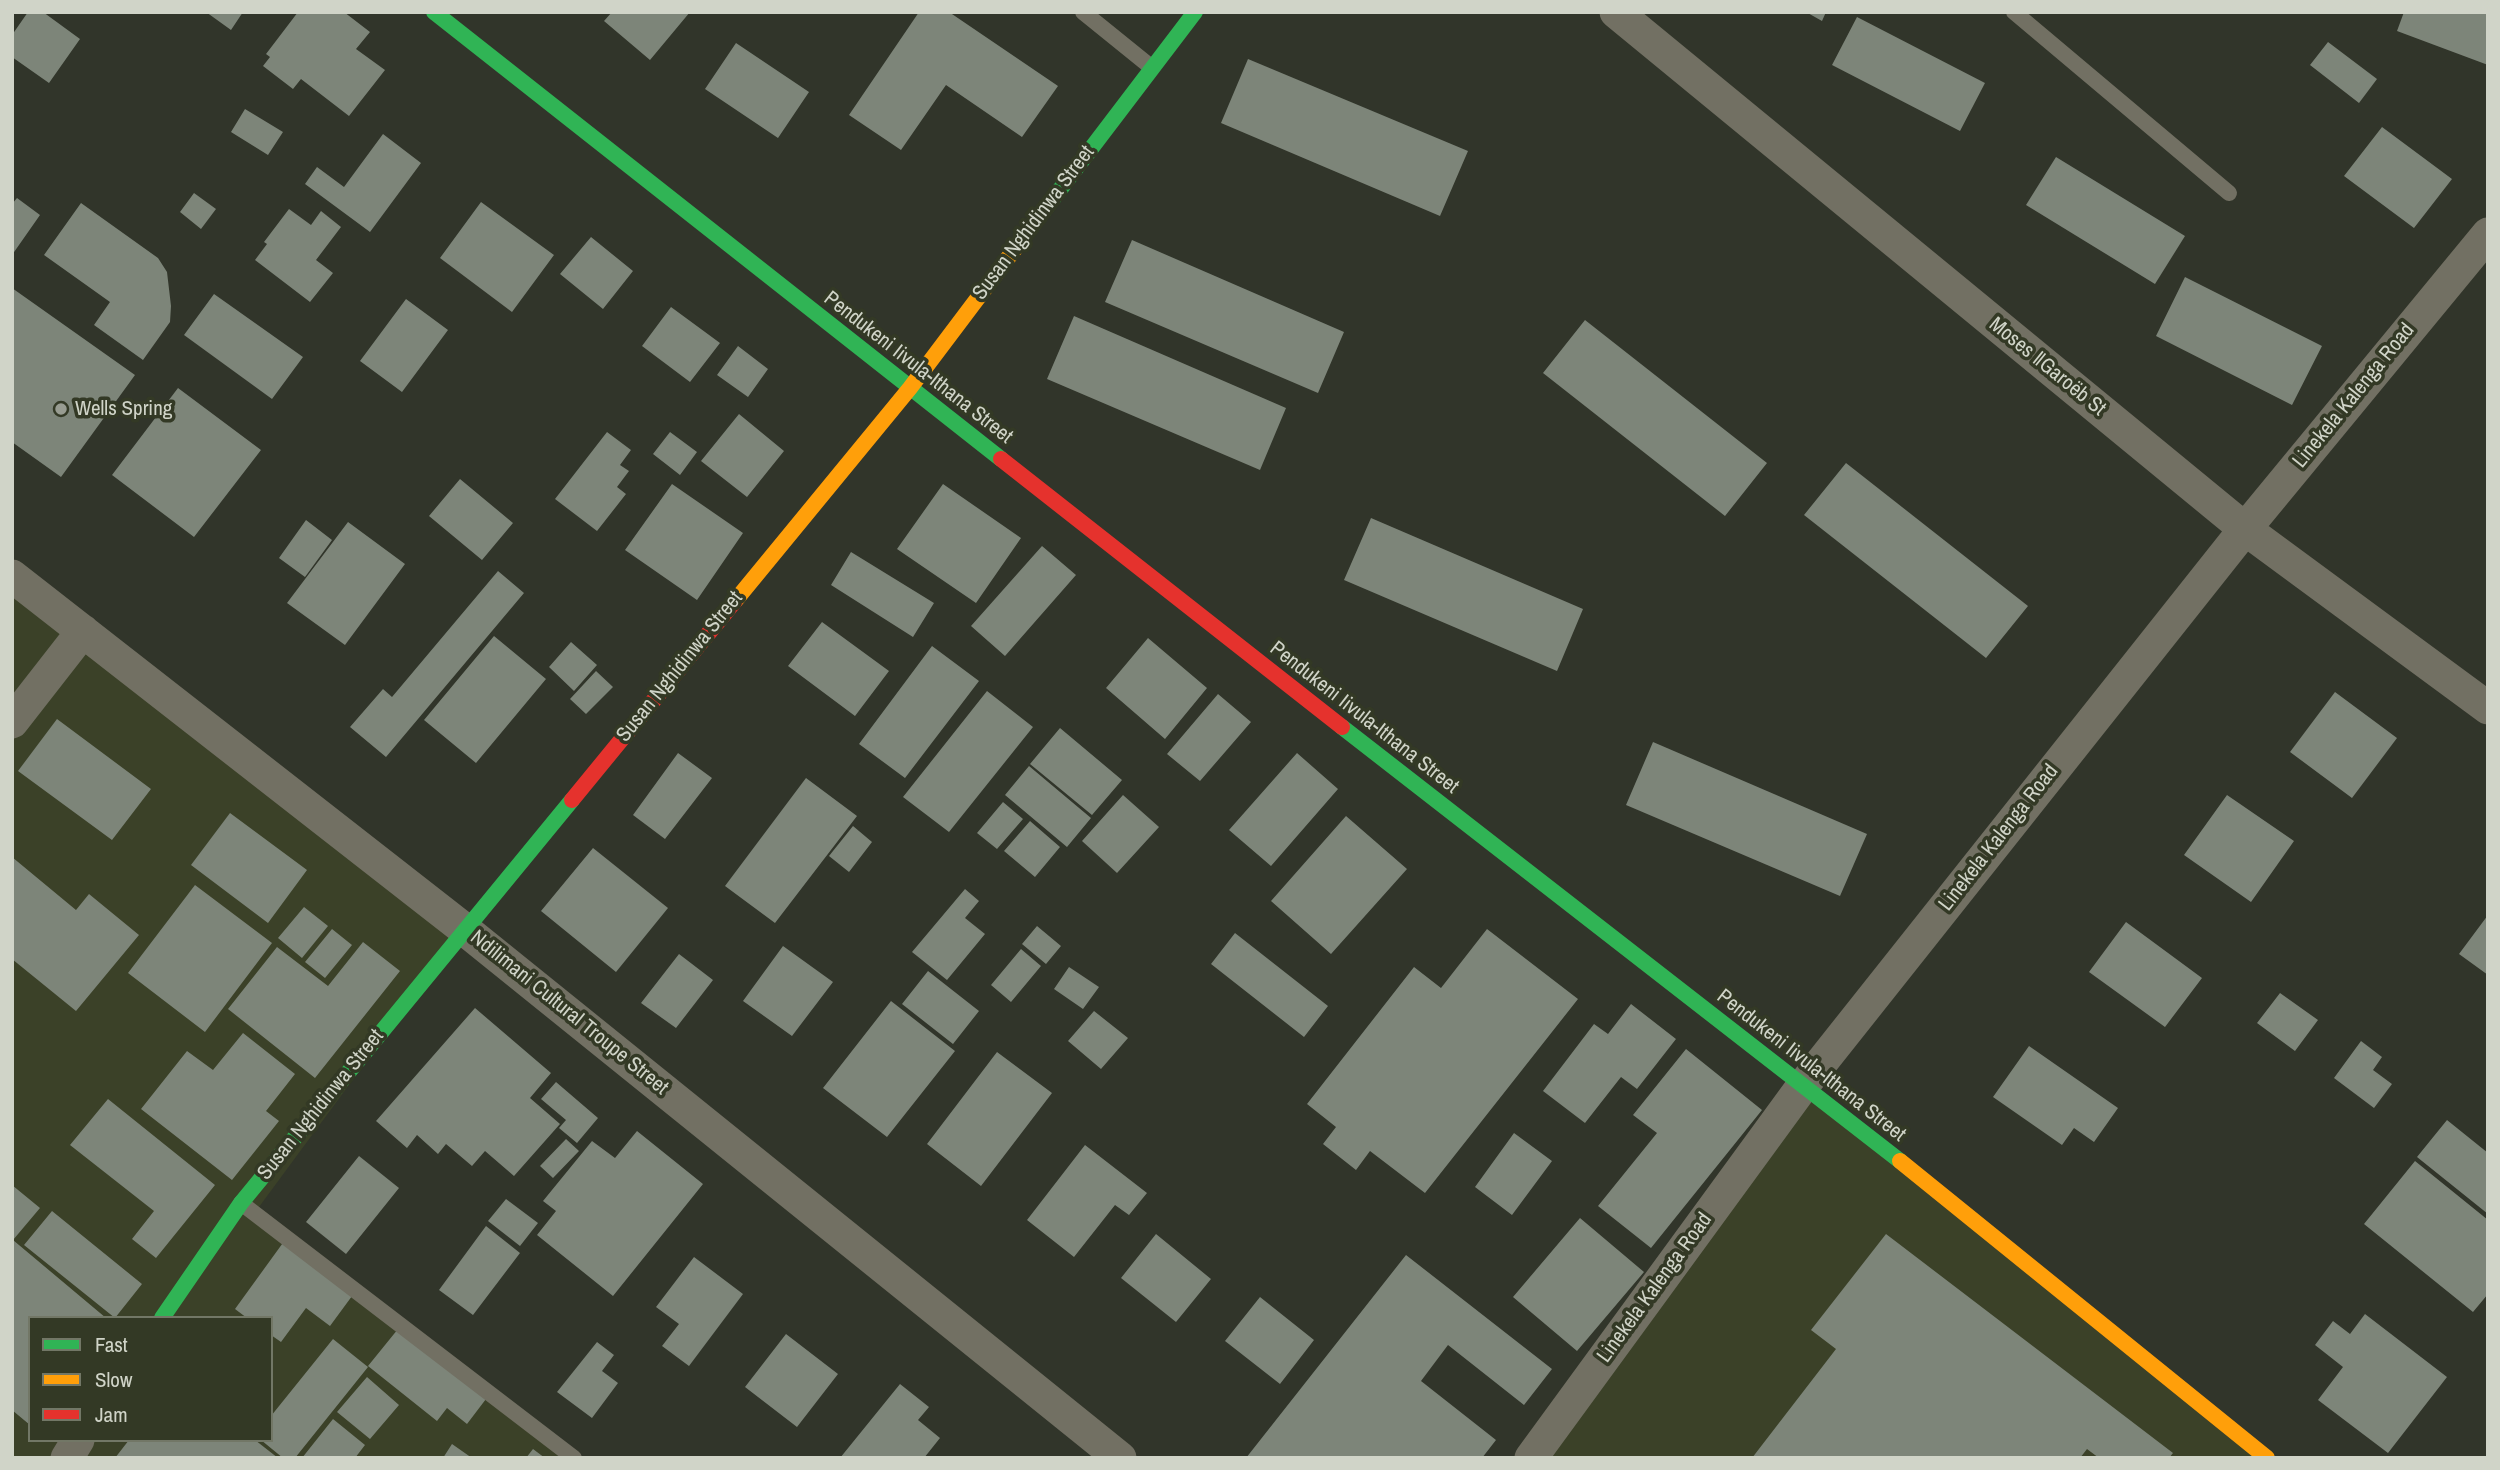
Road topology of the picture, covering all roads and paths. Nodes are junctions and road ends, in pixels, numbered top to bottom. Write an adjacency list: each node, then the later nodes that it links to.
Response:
1 (434, 12): 9 (street, Pendukeni Iivula-Ithana Street)
2 (1083, 12): 6 (lane)
3 (1195, 12): 6 (street, Susan Nghidinwa Street)
4 (1616, 12): 10 (street, Moses ǁGaroëb St)
5 (2014, 12): 7 (lane)
6 (1152, 67): 9 (street, Susan Nghidinwa Street)
7 (2229, 193)
8 (2488, 233): 10 (street, Linekela Kalenga Road)
9 (910, 388): 15 (street, Susan Nghidinwa Street); 16 (street, Pendukeni Iivula-Ithana Street)
10 (2245, 529): 13 (street, Moses ǁGaroëb St); 16 (street, Linekela Kalenga Road)
11 (12, 576): 12 (street, Ndilimani Cultural Troupe Street)
12 (83, 632): 14 (street); 15 (street, Ndilimani Cultural Troupe Street)
13 (2488, 708)
14 (12, 722)
15 (464, 929): 17 (street, Susan Nghidinwa Street); 22 (street, Ndilimani Cultural Troupe Street)
16 (1802, 1087): 23 (street, Linekela Kalenga Road); 24 (street, Pendukeni Iivula-Ithana Street)
17 (241, 1203): 18 (street, Susan Nghidinwa Street); 21 (lane)
18 (163, 1316)
19 (77, 1442): 20 (street)
20 (66, 1458)
21 (574, 1458)
22 (1121, 1458)
23 (1531, 1458)
24 (2267, 1458)

